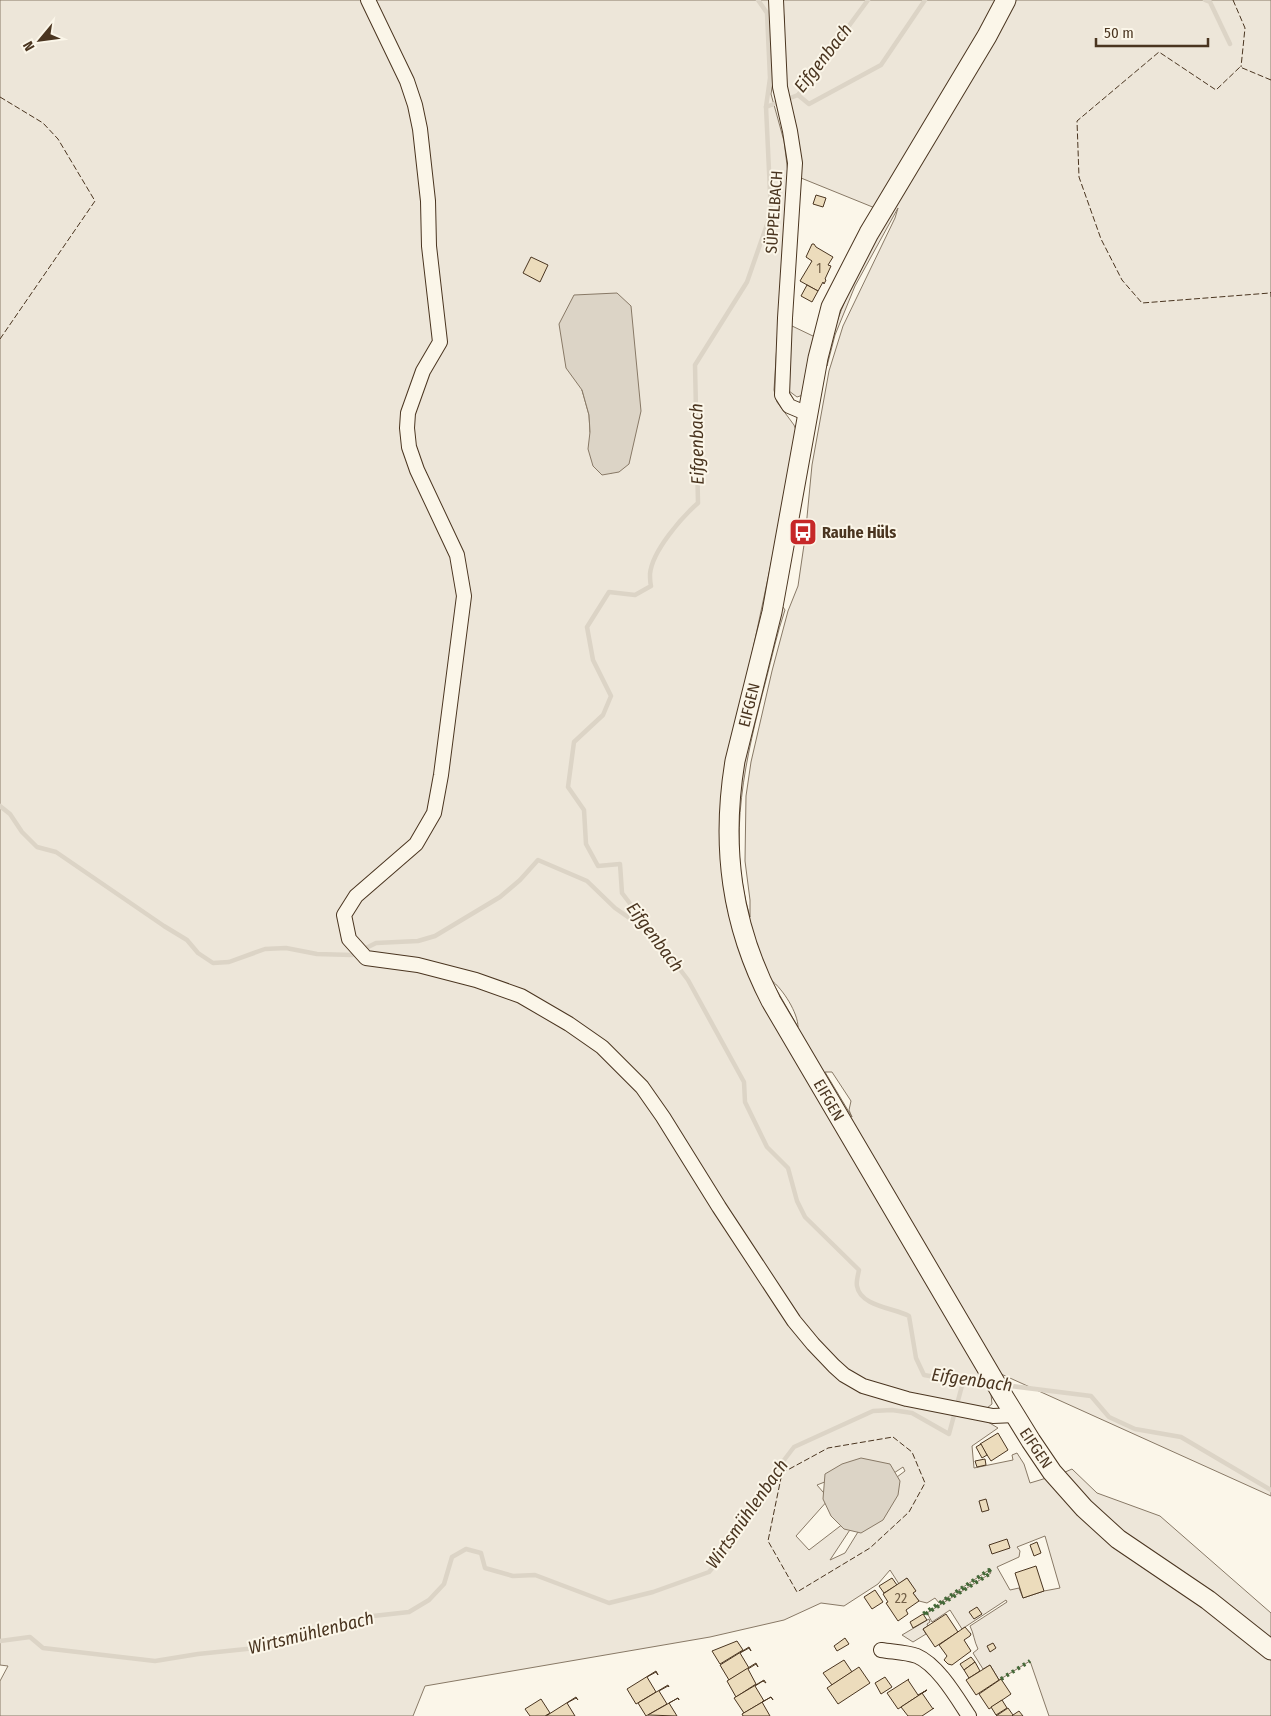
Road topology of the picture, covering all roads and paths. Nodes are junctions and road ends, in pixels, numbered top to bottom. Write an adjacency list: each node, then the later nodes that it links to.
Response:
1 (776, 0): 4 (street, SÜPPELBACH)
2 (1006, 0): 4 (main road, EIFGEN)
3 (371, 6): 5 (street)
4 (808, 414): 5 (main road, EIFGEN)
5 (1012, 1411): 7 (main road, EIFGEN)
6 (881, 1650): 8 (street)
7 (1271, 1650)
8 (969, 1716)

